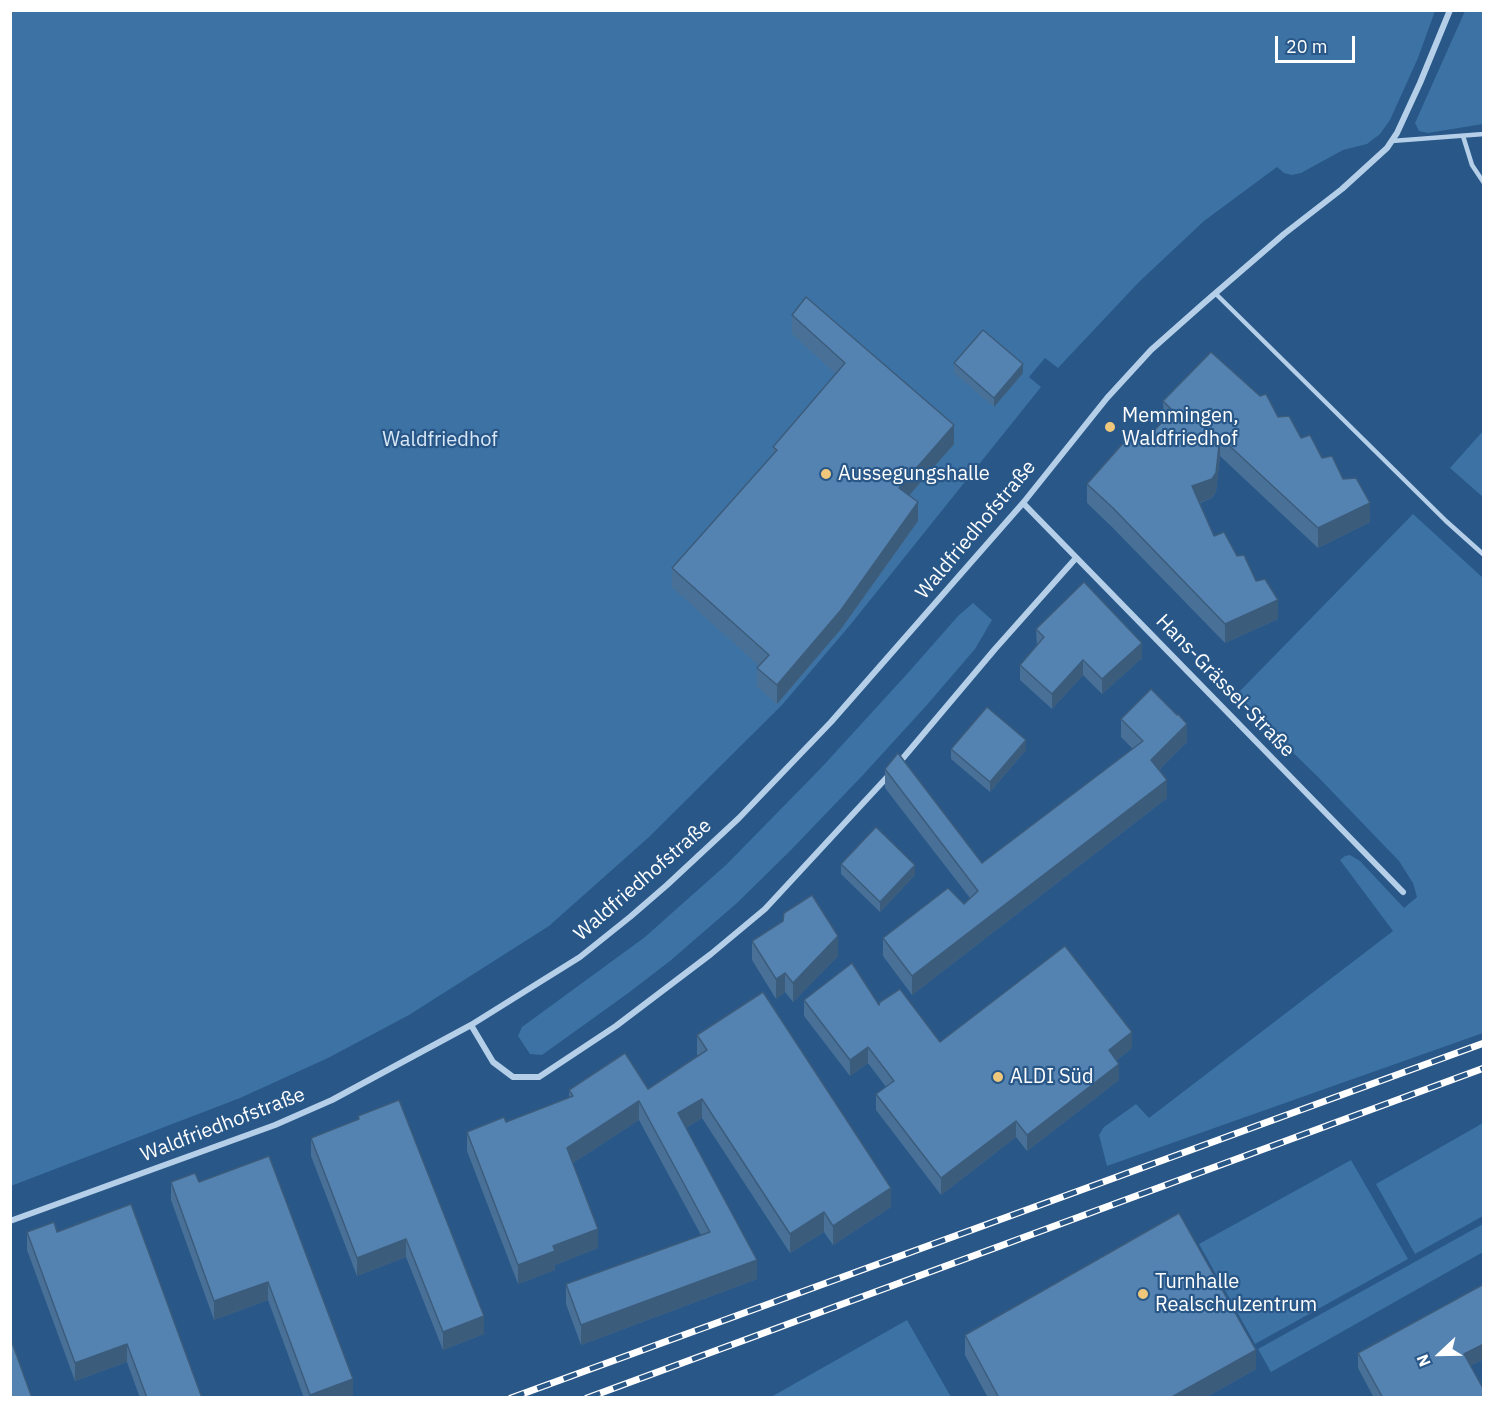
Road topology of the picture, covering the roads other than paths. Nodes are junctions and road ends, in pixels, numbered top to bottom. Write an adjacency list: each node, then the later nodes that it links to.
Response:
1 (1450, 10): 4 (street, Waldfriedhofstraße)
2 (1484, 134): 3 (lane)
3 (1463, 136): 4 (lane); 5 (lane)
4 (1392, 141): 6 (street, Waldfriedhofstraße)
5 (1484, 183)
6 (1215, 293): 7 (street, Waldfriedhofstraße); 8 (lane)
7 (1023, 503): 9 (street, Hans-Grässel-Straße); 11 (street, Waldfriedhofstraße)
8 (1484, 555)
9 (1076, 558): 10 (street, Hans-Grässel-Straße); 11 (street)
10 (1403, 892)
11 (471, 1025): 12 (street, Waldfriedhofstraße)
12 (10, 1221)

